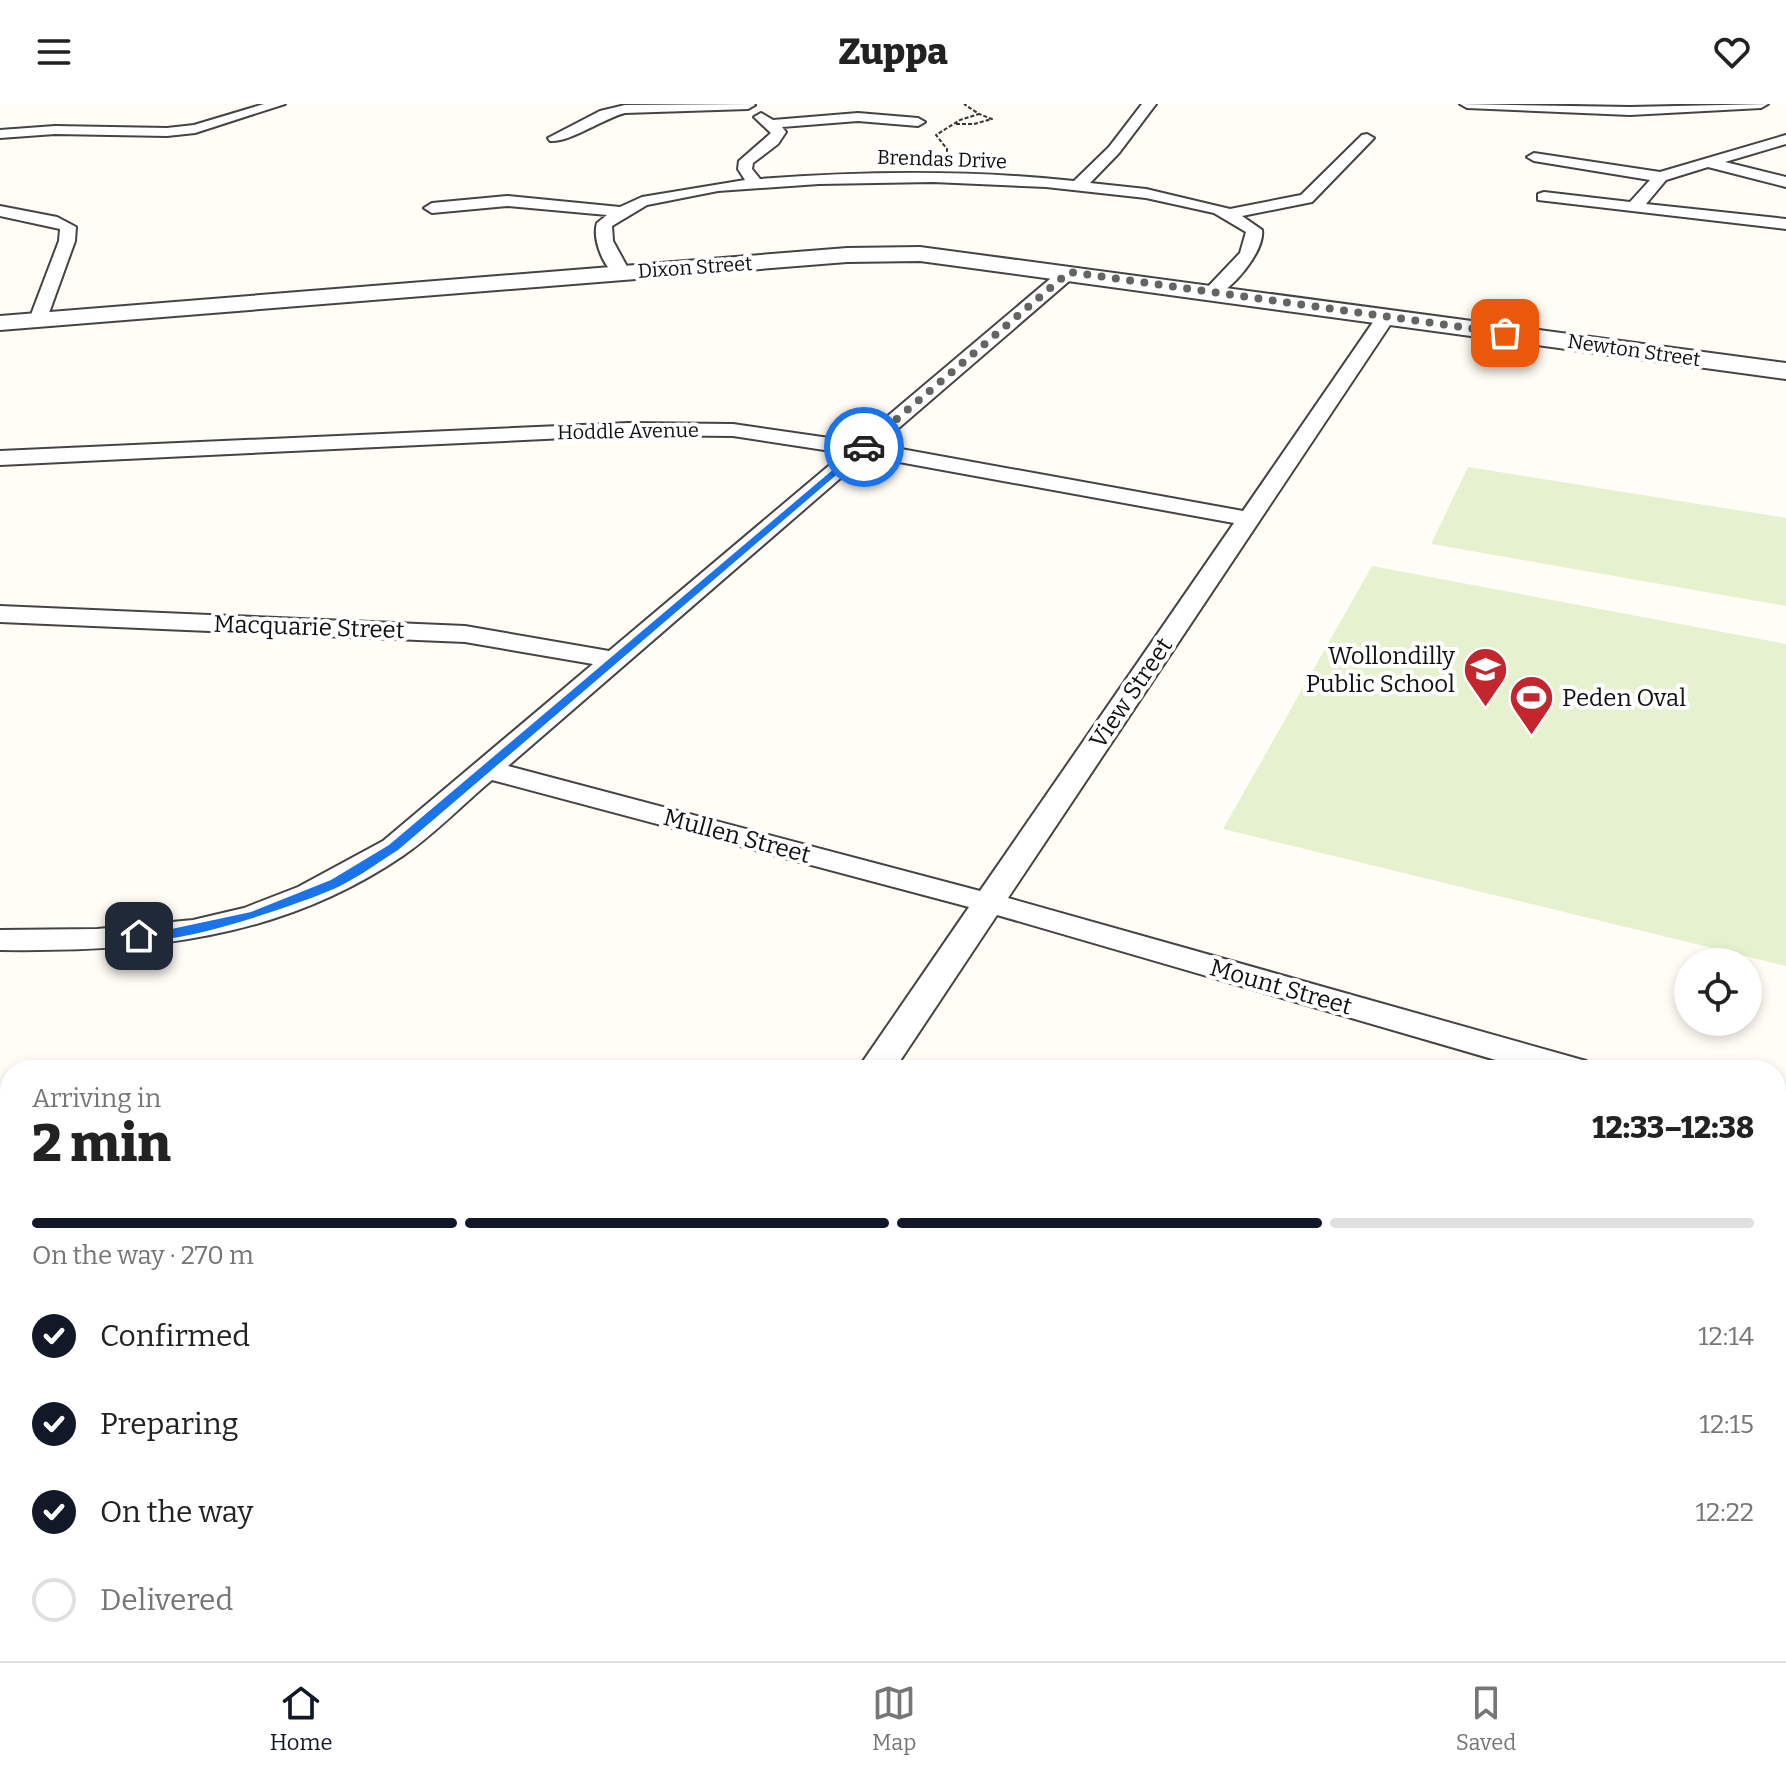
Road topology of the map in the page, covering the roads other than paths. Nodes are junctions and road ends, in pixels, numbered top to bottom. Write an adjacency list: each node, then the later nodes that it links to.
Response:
1 (278, 104): 9 (street)
2 (748, 104): 8 (street); 10 (street)
3 (1149, 104): 18 (street)
4 (1467, 104): 6 (street)
5 (1761, 104): 6 (street)
6 (1650, 107)
7 (918, 122): 8 (street)
8 (770, 124): 16 (street)
9 (0, 134)
10 (555, 138)
11 (1367, 138): 24 (street)
12 (1786, 139): 14 (street)
13 (1534, 157): 15 (street)
14 (1706, 163): 15 (street); 17 (street)
15 (1661, 177): 20 (street)
16 (754, 182): 18 (street, Brendas Drive); 23 (street, Brendas Drive)
17 (1786, 182)
18 (1078, 186): 24 (street, Brendas Drive)
19 (1544, 197): 20 (street)
20 (1635, 206): 25 (street)
21 (432, 208): 23 (street)
22 (0, 211): 30 (street)
23 (616, 211): 26 (street)
24 (1233, 213): 28 (street)
25 (1786, 224)
26 (621, 272): 27 (street, Dixon Street); 30 (street, Dixon Street)
27 (1069, 272): 28 (street, Dixon Street); 33 (street)
28 (1212, 292): 29 (street, Dixon Street)
29 (1387, 316): 32 (street, Newton Street); 35 (street, View Street)
30 (38, 320): 31 (street, Dixon Street)
31 (0, 323)
32 (1786, 371)
33 (862, 449): 34 (street, Hoddle Avenue); 35 (street, Hoddle Avenue); 37 (street)
34 (0, 458)
35 (1249, 519): 39 (street, View Street)
36 (0, 614): 37 (street, Macquarie Street)
37 (617, 660): 38 (street)
38 (486, 769): 39 (street, Mullen Street); 40 (street)
39 (989, 903): 41 (street, Mount Street); 42 (street, View Street)
40 (0, 940)
41 (1495, 1059)
42 (882, 1060)

